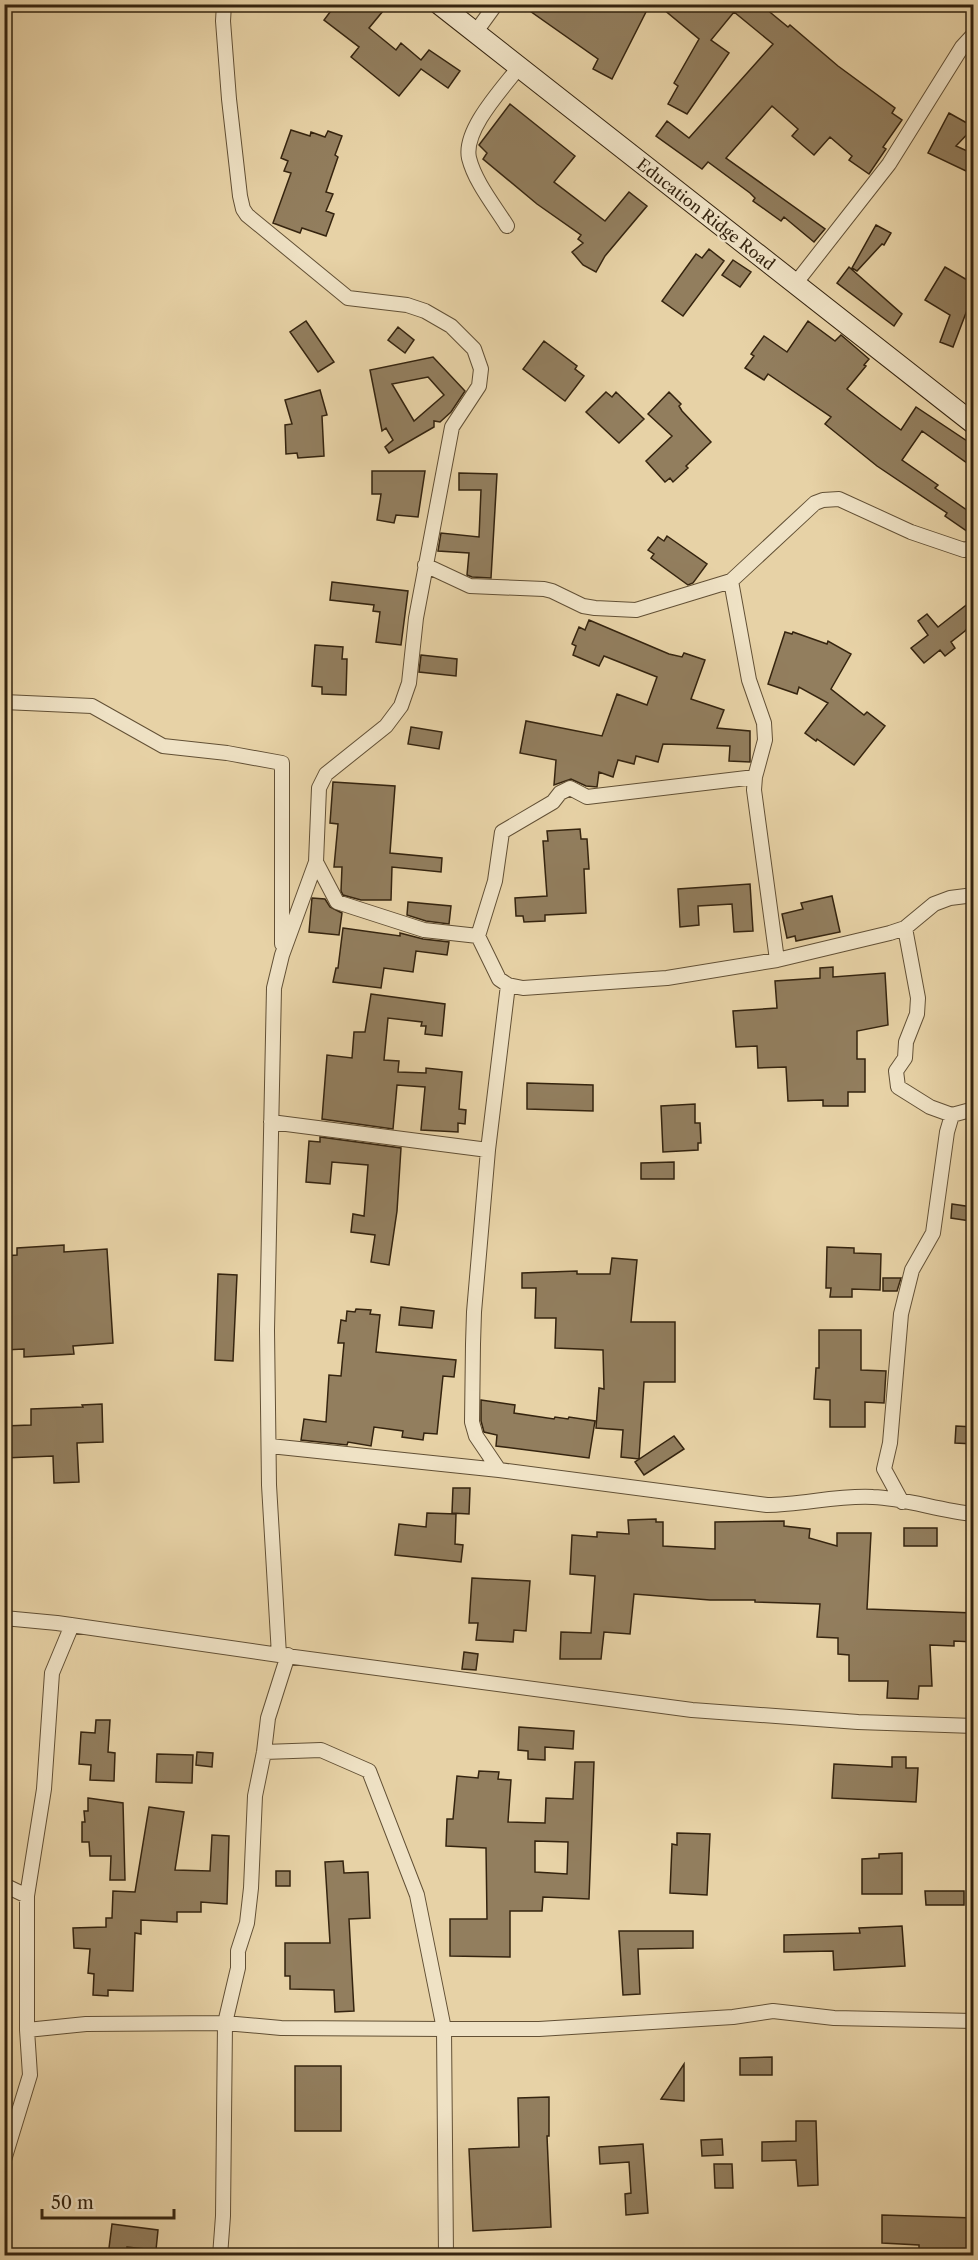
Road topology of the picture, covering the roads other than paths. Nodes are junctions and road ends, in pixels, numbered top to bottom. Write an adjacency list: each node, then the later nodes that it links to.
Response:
1 (224, 4): 11 (street)
2 (439, 4): 4 (main road, Education Ridge Road)
3 (496, 4): 4 (street)
4 (475, 33): 6 (main road, Education Ridge Road)
5 (974, 34): 8 (street)
6 (519, 67): 7 (street); 8 (main road, Education Ridge Road)
7 (507, 226)
8 (795, 284): 9 (main road, Education Ridge Road)
9 (974, 424)
10 (974, 547): 12 (street)
11 (426, 566): 12 (street); 15 (street)
12 (731, 581): 14 (street)
13 (4, 702): 19 (street)
14 (755, 777): 18 (street); 20 (street)
15 (316, 862): 18 (street); 19 (street)
16 (974, 895): 17 (street)
17 (905, 928): 20 (street); 23 (street)
18 (478, 936): 21 (street)
19 (282, 955): 24 (street)
20 (777, 960): 21 (street)
21 (508, 985): 25 (street)
22 (974, 1109): 23 (street)
23 (952, 1115): 28 (street)
24 (271, 1122): 25 (street); 26 (street)
25 (488, 1150): 27 (street)
26 (270, 1446): 27 (street); 32 (street)
27 (499, 1470): 28 (street)
28 (902, 1502): 29 (street)
29 (974, 1514)
30 (4, 1618): 31 (street)
31 (72, 1625): 32 (street); 36 (street)
32 (284, 1655): 33 (street); 34 (street)
33 (974, 1726)
34 (264, 1752): 38 (street); 39 (street)
35 (4, 1885): 36 (street)
36 (27, 1896): 40 (street)
37 (974, 2020): 39 (street)
38 (225, 2023): 39 (street); 40 (street); 42 (street)
39 (444, 2029): 43 (street)
40 (27, 2030): 41 (street)
41 (4, 2160)
42 (220, 2256)
43 (446, 2256)

